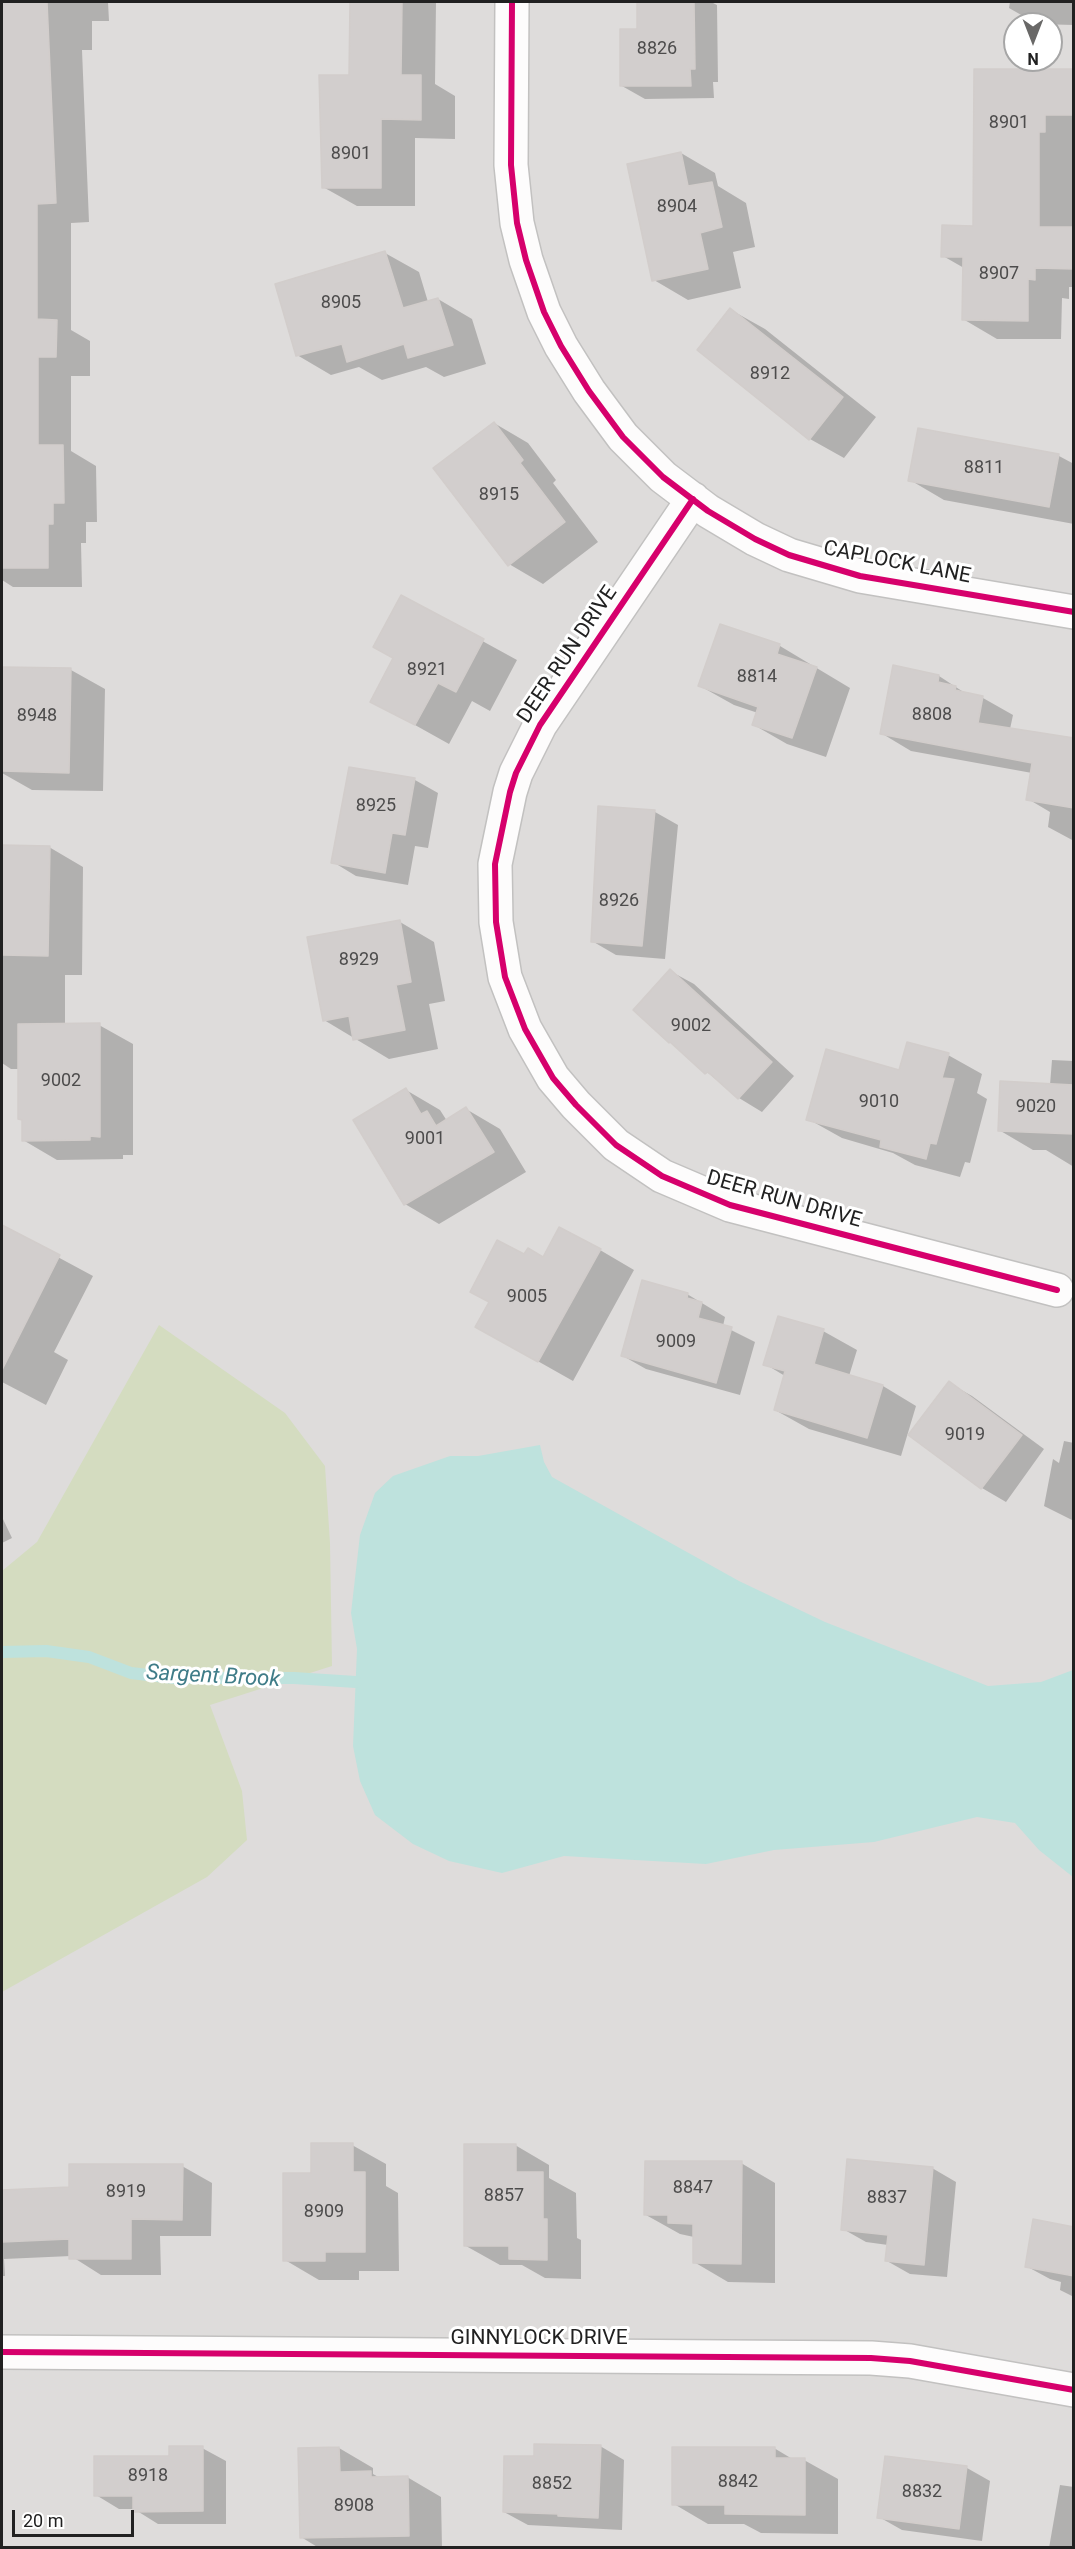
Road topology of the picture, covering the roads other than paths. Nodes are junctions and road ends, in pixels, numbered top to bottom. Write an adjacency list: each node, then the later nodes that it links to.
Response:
1 (512, 2): 2 (street)
2 (693, 499): 3 (street, CAPLOCK LANE); 4 (street, DEER RUN DRIVE)
3 (1074, 612)
4 (1057, 1290)
5 (2, 2352): 6 (street, GINNYLOCK DRIVE)
6 (1074, 2390)

